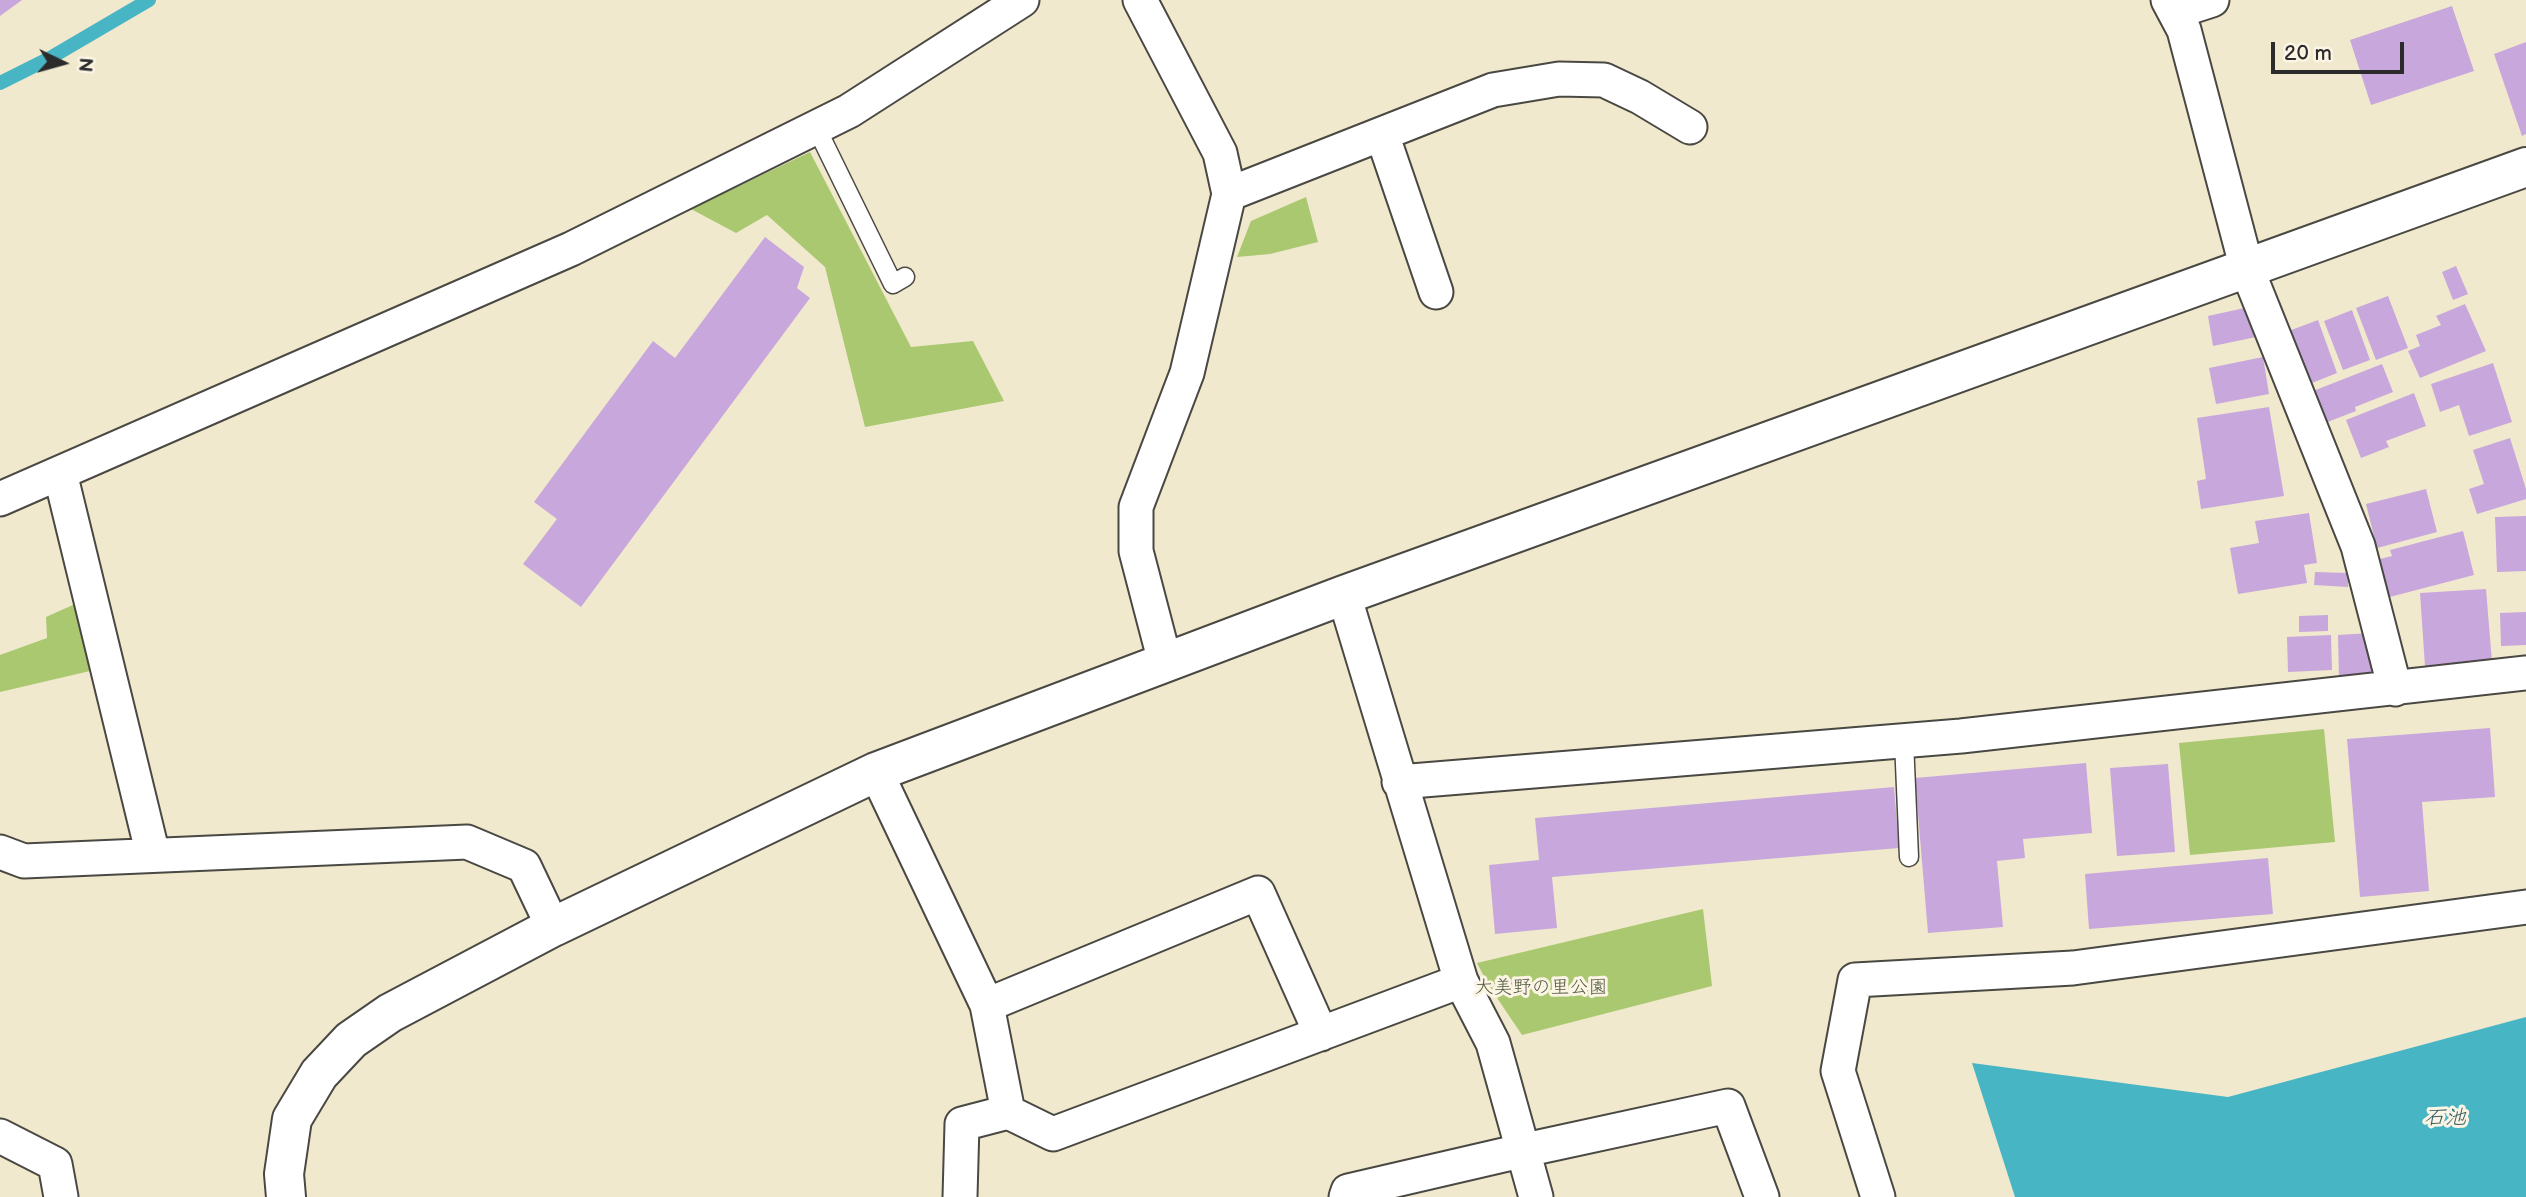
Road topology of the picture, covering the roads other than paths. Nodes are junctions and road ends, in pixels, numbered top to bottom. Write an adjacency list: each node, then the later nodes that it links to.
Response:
1 (1023, 0): 5 (street)
2 (1140, 0): 9 (street)
3 (2212, 0): 4 (street)
4 (2171, 6): 10 (street)
5 (816, 127): 11 (lane); 13 (street)
6 (1690, 127): 7 (street)
7 (1382, 134): 9 (street); 12 (street)
8 (2526, 167): 10 (street)
9 (1229, 194): 16 (street)
10 (2247, 269): 15 (street); 18 (street)
11 (905, 277)
12 (1436, 292)
13 (61, 473): 14 (street); 23 (street)
14 (0, 499)
15 (1343, 595): 16 (street); 21 (street)
16 (1165, 663): 20 (street)
17 (2526, 673): 18 (street)
18 (2395, 689): 19 (street)
19 (1904, 741): 21 (street); 24 (lane)
20 (876, 772): 26 (street); 28 (street)
21 (1399, 782): 27 (street)
22 (0, 852): 23 (street)
23 (153, 855): 26 (street)
24 (1909, 857)
25 (2526, 907): 39 (street)
26 (553, 927): 34 (street)
27 (1461, 981): 29 (street); 32 (street)
28 (987, 1005): 29 (street); 30 (street)
29 (1321, 1034): 30 (street)
30 (1008, 1112): 35 (street)
31 (0, 1136): 33 (street)
32 (1525, 1150): 36 (street); 37 (street); 38 (street)
33 (61, 1197)
34 (286, 1197)
35 (960, 1197)
36 (1346, 1197)
37 (1536, 1197)
38 (1762, 1197)
39 (1878, 1197)

